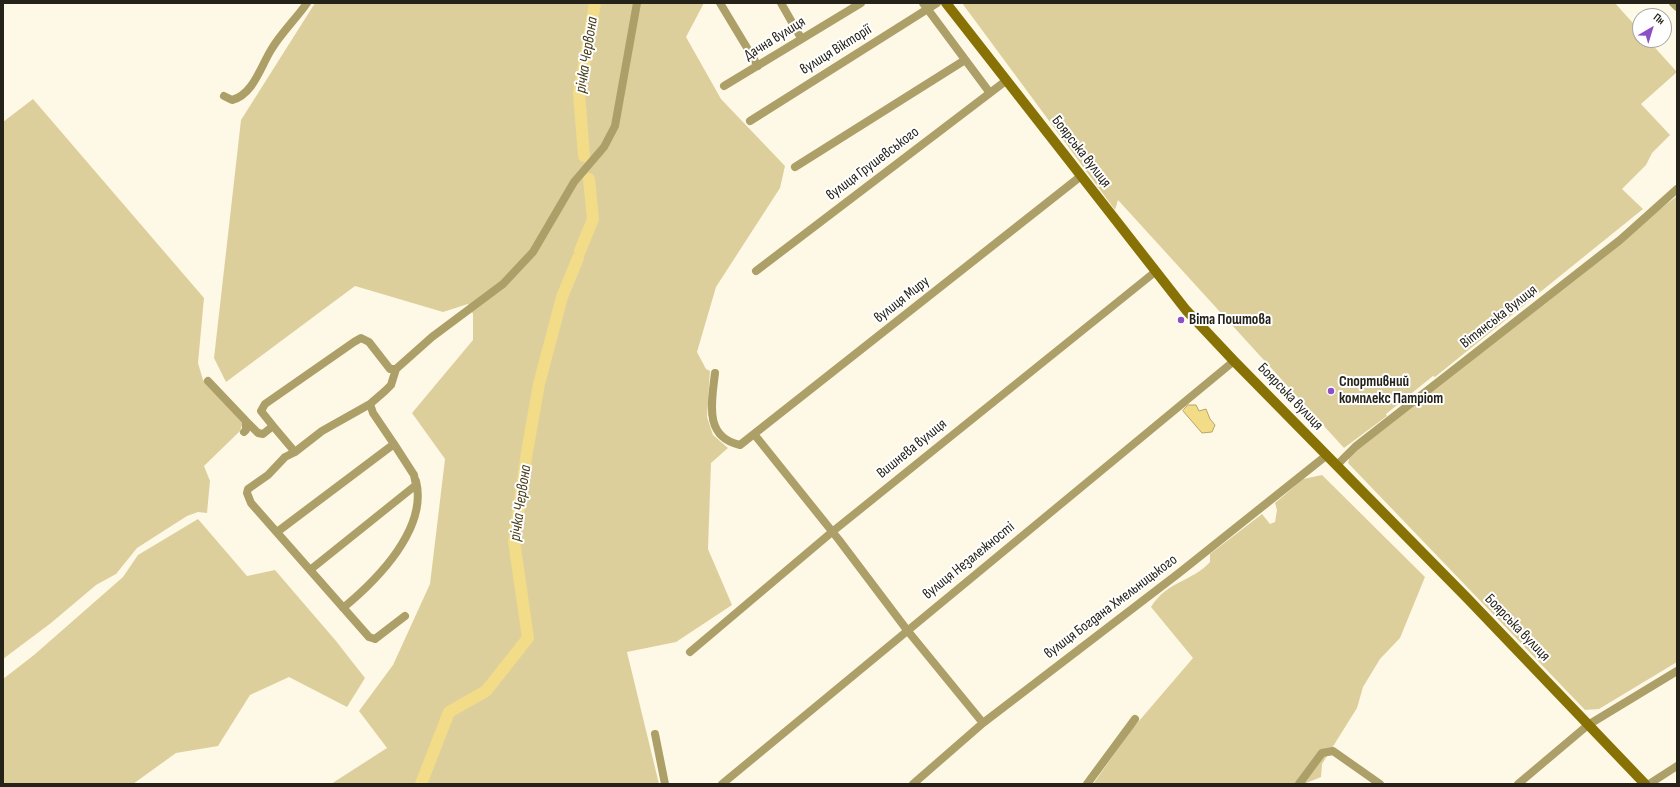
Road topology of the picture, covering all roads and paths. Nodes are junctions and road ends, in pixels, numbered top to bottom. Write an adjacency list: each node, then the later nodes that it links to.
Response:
1 (307, 3): 17 (street)
2 (637, 3): 25 (street)
3 (720, 3): 13 (street)
4 (781, 3): 11 (street)
5 (861, 3): 11 (street, Дачна вулиця)
6 (937, 3): 9 (street, вулиця Вікторії)
7 (946, 3): 14 (street, Боярська вулиця)
8 (1673, 3): 10 (street)
9 (925, 6): 12 (street); 18 (street, вулиця Вікторії)
10 (1677, 7)
11 (801, 38): 13 (street, Дачна вулиця)
12 (965, 60): 16 (street); 19 (street)
13 (758, 66): 15 (street, Дачна вулиця)
14 (1007, 80): 16 (street, вулиця Грушевського); 20 (street, Боярська вулиця)
15 (724, 86)
16 (990, 93): 22 (street, вулиця Грушевського)
17 (224, 96)
18 (750, 121)
19 (795, 167)
20 (1081, 176): 23 (street, Боярська вулиця); 32 (street, вулиця Миру)
21 (1677, 189): 36 (street, Вітянська вулиця)
22 (756, 271)
23 (1155, 272): 24 (street, Боярська вулиця); 39 (street, Вишнева вулиця)
24 (1234, 361): 35 (street, Боярська вулиця); 43 (street, вулиця Незалежності)
25 (396, 369): 28 (street); 30 (street)
26 (715, 373): 32 (street, вулиця Миру)
27 (208, 381): 29 (street)
28 (370, 404): 33 (street); 34 (street)
29 (246, 421): 30 (street); 31 (street)
30 (273, 426): 34 (street)
31 (244, 432)
32 (754, 434): 39 (street)
33 (394, 444): 37 (street); 38 (street)
34 (295, 452): 38 (street)
35 (1327, 455): 36 (street, Боярська вулиця); 47 (street, вулиця Богдана Хмельницького)
36 (1337, 464): 48 (street, Боярська вулиця)
37 (416, 480): 40 (street); 41 (street)
38 (276, 532): 40 (street)
39 (832, 532): 43 (street); 44 (street, Вишнева вулиця)
40 (310, 570): 41 (street)
41 (343, 608): 42 (street)
42 (405, 616)
43 (907, 630): 47 (street); 52 (street, вулиця Незалежності)
44 (690, 652)
45 (1677, 671): 48 (street)
46 (1135, 719): 54 (street)
47 (983, 723): 53 (street, вулиця Богдана Хмельницького)
48 (1588, 724): 57 (street); 58 (street, Боярська вулиця)
49 (655, 734): 51 (street)
50 (1677, 766): 59 (street)
51 (665, 784)
52 (722, 784)
53 (913, 784)
54 (1087, 784)
55 (1299, 784): 56 (street)
56 (1380, 784)
57 (1518, 784)
58 (1645, 784)
59 (1649, 784)

